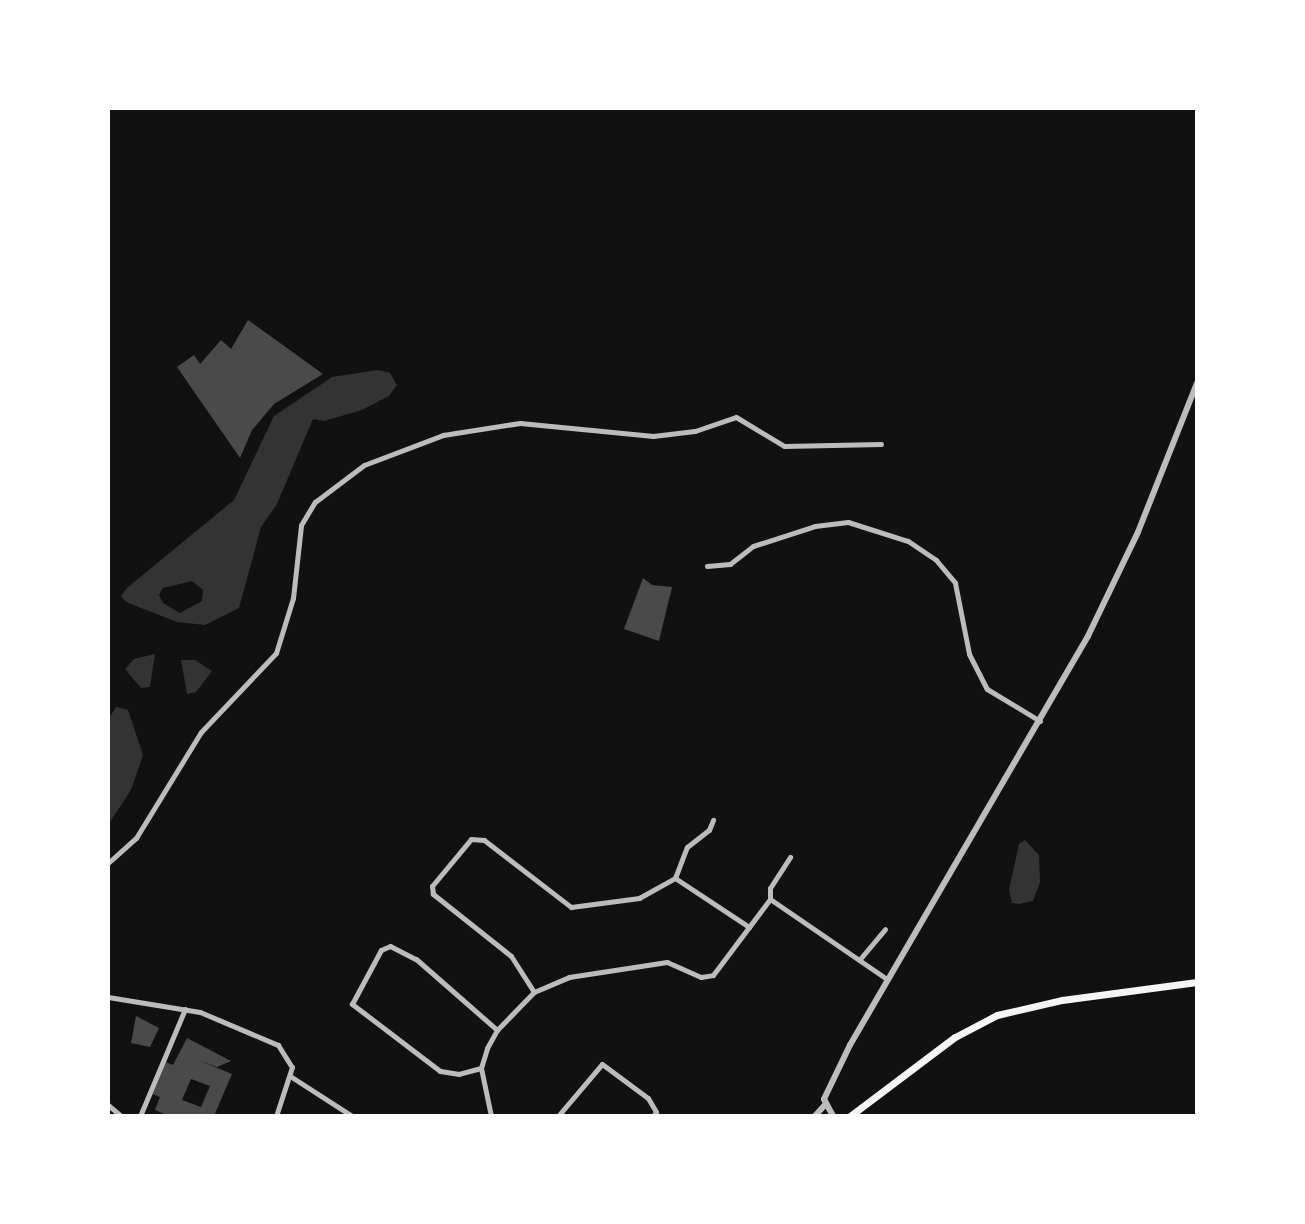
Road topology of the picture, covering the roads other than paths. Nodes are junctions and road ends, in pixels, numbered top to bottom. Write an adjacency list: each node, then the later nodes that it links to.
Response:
1 (1197, 383): 4 (street)
2 (881, 444): 7 (street)
3 (707, 566): 4 (street)
4 (1041, 721): 13 (street)
5 (713, 820): 8 (street)
6 (790, 857): 9 (street)
7 (108, 863)
8 (675, 878): 10 (street); 15 (street)
9 (770, 899): 10 (street); 12 (street)
10 (749, 927): 15 (street)
11 (885, 929): 12 (street)
12 (860, 959): 13 (street)
13 (887, 979): 22 (street)
14 (1197, 982): 32 (main road)
15 (534, 992): 18 (street)
16 (108, 997): 17 (street)
17 (185, 1009): 20 (street); 24 (street)
18 (497, 1030): 19 (street); 19 (street)
19 (481, 1068): 27 (street)
20 (290, 1076): 25 (street); 26 (street)
21 (108, 1105): 23 (street)
22 (825, 1105): 30 (street); 31 (street)
23 (121, 1116)
24 (140, 1116)
25 (276, 1116)
26 (352, 1116)
27 (491, 1116)
28 (558, 1116): 29 (street)
29 (653, 1116)
30 (815, 1116)
31 (833, 1116)
32 (850, 1116)

